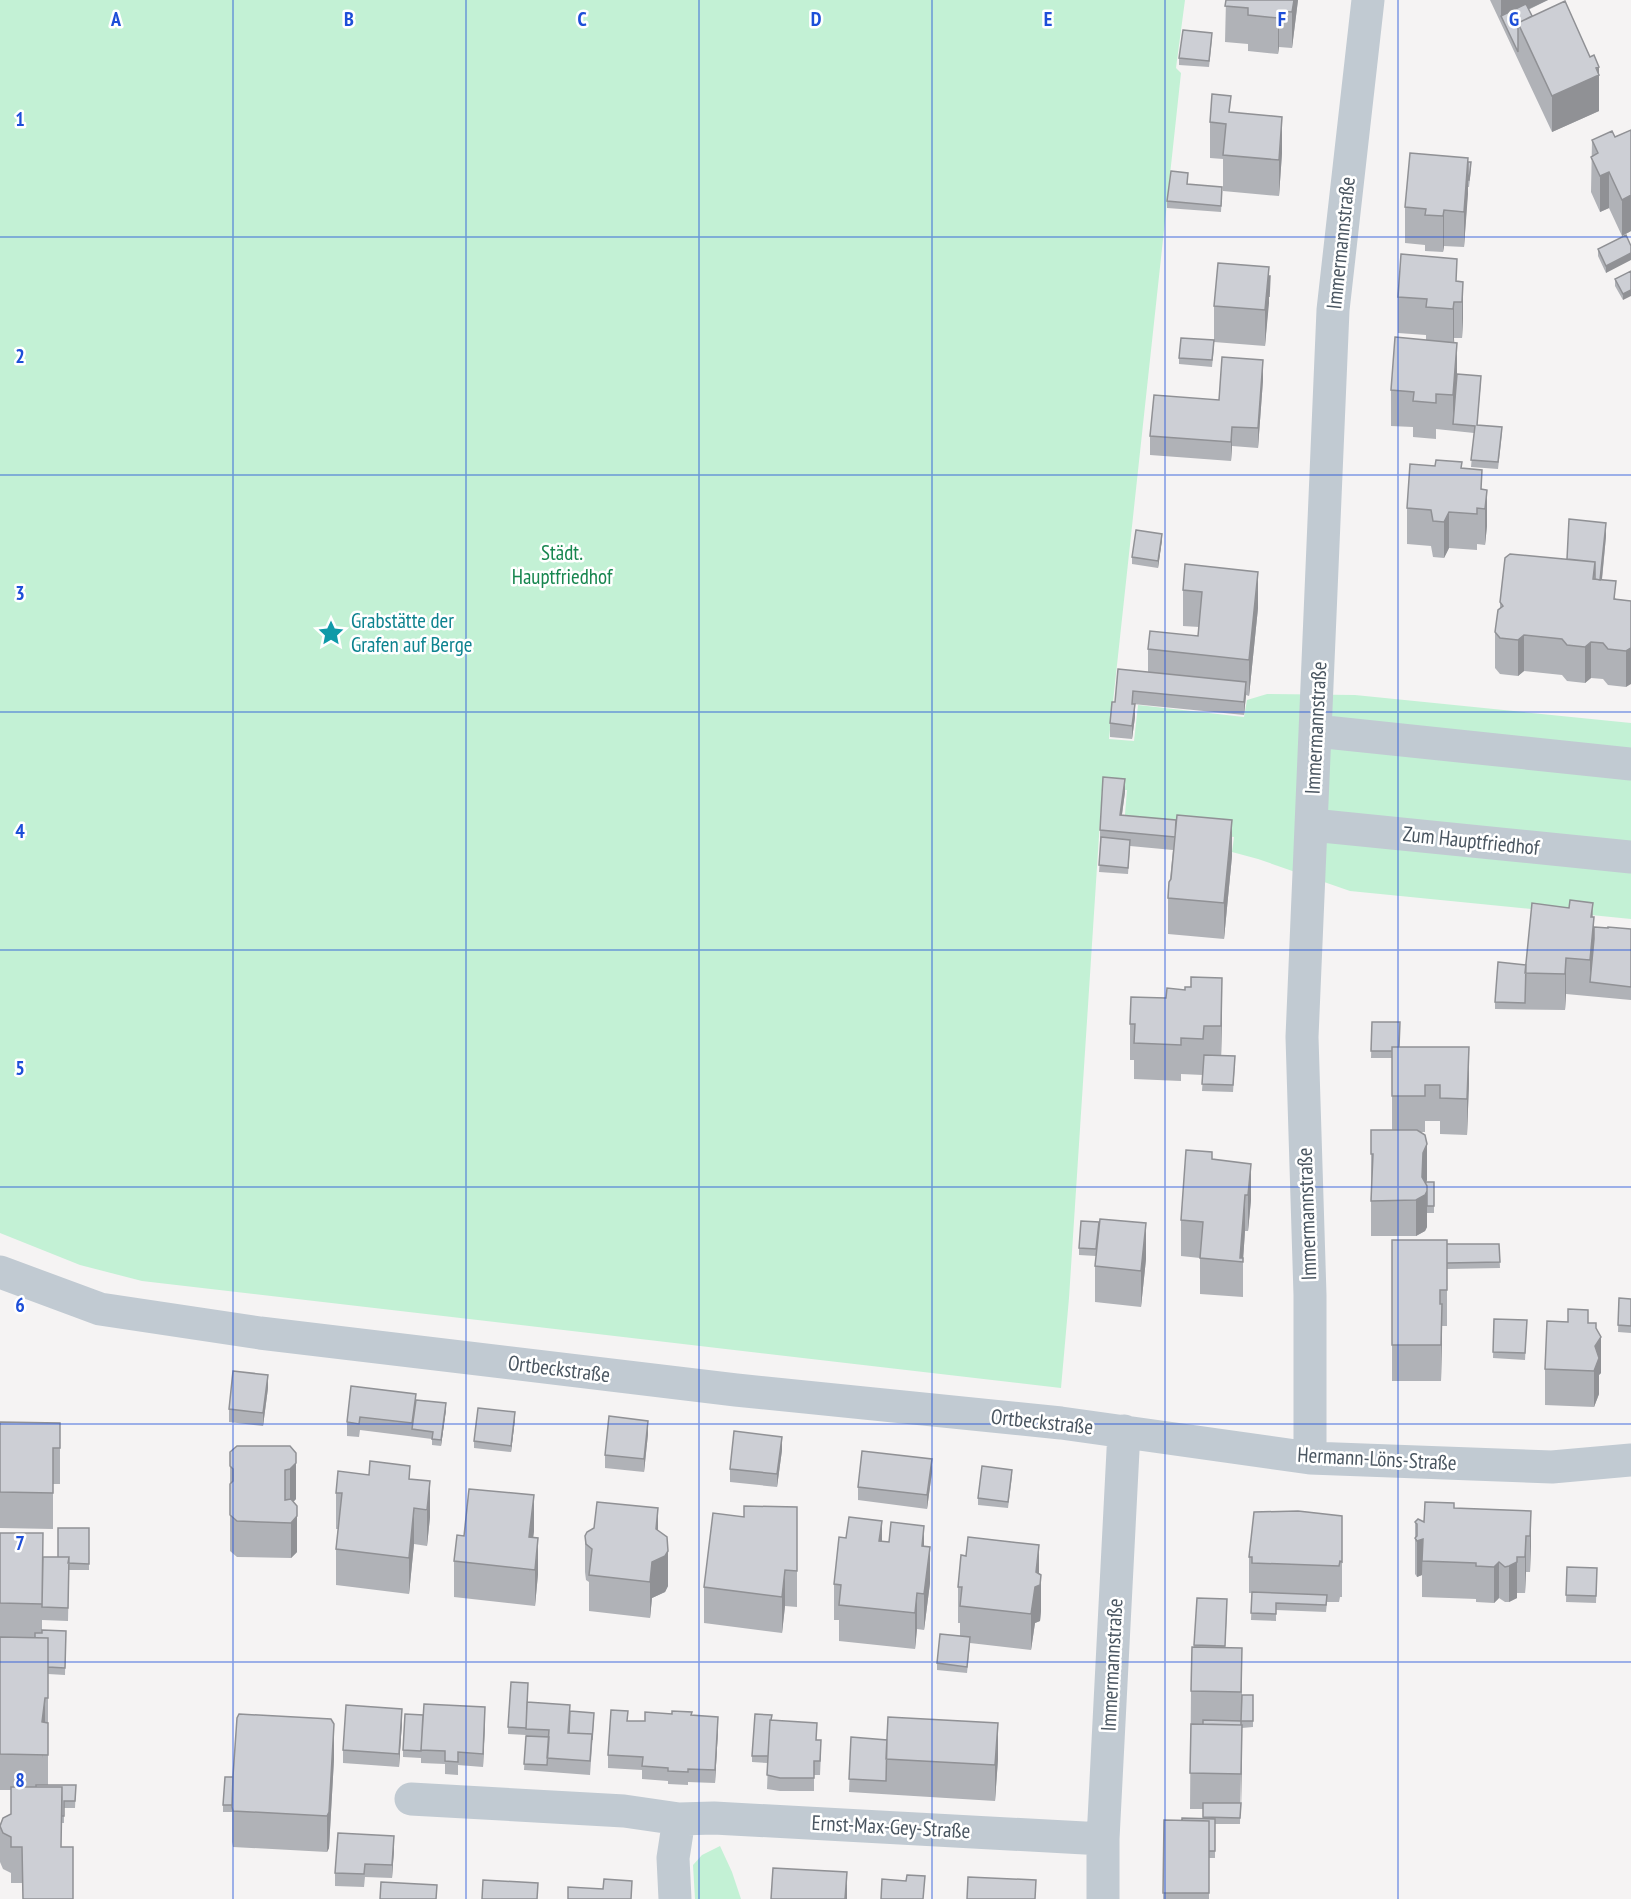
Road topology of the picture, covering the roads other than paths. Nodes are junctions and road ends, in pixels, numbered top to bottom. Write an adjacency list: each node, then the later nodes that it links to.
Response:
1 (1368, 0): 2 (street, Immermannstraße)
2 (1316, 731): 3 (street); 4 (street, Immermannstraße)
3 (1631, 764)
4 (1312, 825): 5 (street, Zum Hauptfriedhof); 8 (street, Immermannstraße)
5 (1631, 857)
6 (0, 1272): 7 (street, Ortbeckstraße)
7 (1124, 1431): 8 (street, Hermann-Löns-Straße); 12 (street, Immermannstraße)
8 (1310, 1458): 9 (street, Hermann-Löns-Straße)
9 (1631, 1460)
10 (411, 1799): 11 (street, Ernst-Max-Gey-Straße)
11 (679, 1819): 12 (street, Ernst-Max-Gey-Straße); 13 (street)
12 (1103, 1839): 14 (street, Immermannstraße)
13 (675, 1899)
14 (1103, 1899)

